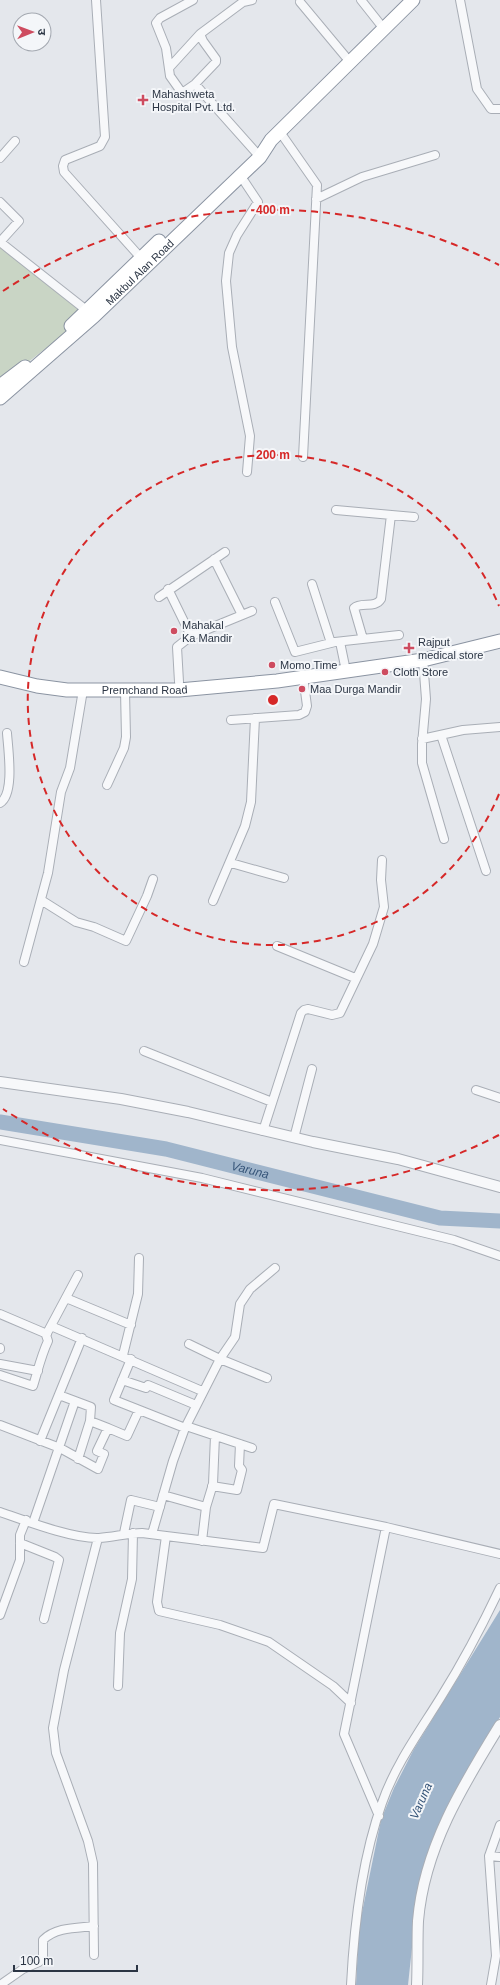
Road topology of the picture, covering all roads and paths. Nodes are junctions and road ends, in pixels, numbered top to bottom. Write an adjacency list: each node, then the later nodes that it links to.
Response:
1 (96, 0): 22 (street)
2 (193, 0): 11 (street)
3 (252, 0): 9 (street)
4 (361, 0): 8 (street)
5 (460, 0): 13 (street)
6 (411, 1): 8 (highway, Makbul Alan Road)
7 (300, 2): 10 (street)
8 (384, 29): 10 (highway, Makbul Alan Road)
9 (200, 34): 11 (street); 12 (street)
10 (350, 62): 14 (highway, Makbul Alan Road)
11 (169, 68): 12 (street)
12 (195, 84): 16 (street)
13 (500, 109)
14 (276, 136): 16 (highway, Makbul Alan Road); 20 (street)
15 (15, 141): 18 (street)
16 (257, 154): 19 (highway, Makbul Alan Road); 22 (highway, Makbul Alan Road)
17 (435, 155): 20 (street)
18 (0, 158)
19 (240, 175): 23 (highway, Makbul Alan Road); 27 (street)
20 (316, 199): 26 (street)
21 (0, 202): 23 (street)
22 (141, 258): 23 (highway, Makbul Alan Road)
23 (90, 313): 24 (highway, Makbul Alan Road); 25 (highway, Makbul Alan Road)
24 (0, 386)
25 (0, 398)
26 (303, 457)
27 (247, 472)
28 (336, 510): 29 (street)
29 (391, 515): 30 (street); 41 (street)
30 (414, 517)
31 (225, 552): 32 (street)
32 (214, 559): 34 (street); 38 (street)
33 (312, 584): 44 (street)
34 (168, 589): 35 (street); 40 (street)
35 (159, 597)
36 (276, 602): 44 (street)
37 (252, 611): 38 (street)
38 (242, 615): 40 (street)
39 (398, 635): 41 (street)
40 (191, 636): 50 (street)
41 (363, 639): 43 (street)
42 (497, 640): 45 (highway, Premchand Road)
43 (340, 642): 44 (street); 47 (street)
44 (331, 643)
45 (423, 660): 47 (highway, Premchand Road); 58 (street)
46 (0, 669): 50 (highway, Premchand Road)
47 (346, 671): 49 (highway, Premchand Road)
48 (0, 677): 51 (highway, Premchand Road)
49 (297, 677): 50 (highway, Premchand Road); 52 (highway, Premchand Road); 53 (street)
50 (179, 682)
51 (83, 690): 52 (highway, Premchand Road); 67 (street)
52 (125, 690): 59 (street)
53 (255, 718): 54 (street); 63 (street)
54 (231, 720)
55 (500, 727): 57 (street)
56 (7, 733): 60 (street)
57 (441, 735): 58 (street); 64 (street)
58 (422, 739): 61 (street)
59 (107, 785)
60 (0, 803)
61 (444, 839)
62 (382, 860): 71 (street)
63 (231, 863): 65 (street); 68 (street)
64 (486, 871)
65 (284, 878)
66 (153, 879): 67 (street)
67 (41, 900): 70 (street)
68 (213, 902)
69 (277, 946): 71 (street)
70 (24, 962)
71 (355, 978): 77 (street)
72 (144, 1052): 77 (street)
73 (312, 1069): 79 (street)
74 (0, 1082): 78 (street)
75 (476, 1090): 76 (street)
76 (500, 1098)
77 (272, 1102): 78 (street)
78 (263, 1131): 79 (street)
79 (294, 1138): 81 (street)
80 (0, 1140): 82 (street)
81 (500, 1187)
82 (500, 1256)
83 (139, 1258): 88 (street)
84 (275, 1268): 94 (street)
85 (78, 1275): 86 (street)
86 (66, 1298): 88 (street); 89 (street)
87 (0, 1314): 90 (street)
88 (131, 1325): 93 (street)
89 (51, 1326): 90 (street); 91 (street)
90 (47, 1334): 96 (street)
91 (82, 1338): 93 (street); 101 (street)
92 (189, 1344): 94 (street)
93 (127, 1357): 99 (street); 100 (street)
94 (220, 1359): 98 (street); 100 (street)
95 (0, 1364): 96 (street)
96 (38, 1371): 97 (street)
97 (1, 1377)
98 (267, 1378)
99 (122, 1380): 103 (street); 104 (street)
100 (202, 1391): 103 (street)
101 (59, 1395): 102 (street); 110 (street)
102 (75, 1401): 105 (street); 112 (street)
103 (196, 1405): 107 (street)
104 (139, 1410): 107 (street); 108 (street)
105 (90, 1421): 108 (street); 114 (street)
106 (0, 1425): 110 (street)
107 (186, 1427): 109 (street); 116 (street)
108 (108, 1428): 114 (street)
109 (215, 1436): 111 (street); 115 (street)
110 (40, 1441): 112 (street)
111 (240, 1444): 113 (street); 115 (street)
112 (60, 1448): 114 (street); 120 (street)
113 (252, 1448)
114 (78, 1459)
115 (212, 1486): 118 (street)
116 (163, 1496): 117 (street); 118 (street)
117 (160, 1506): 122 (street); 123 (street)
118 (206, 1507): 126 (street)
119 (0, 1512): 120 (street)
120 (29, 1522): 125 (street); 127 (street)
121 (386, 1527): 126 (street); 128 (street); 133 (street)
122 (129, 1533): 123 (street); 125 (street); 132 (street)
123 (152, 1534): 124 (street)
124 (166, 1536): 126 (street); 133 (street)
125 (98, 1538): 140 (street)
126 (202, 1541)
127 (20, 1544): 130 (street); 131 (street)
128 (500, 1554)
129 (500, 1588): 135 (street)
130 (0, 1615)
131 (44, 1619)
132 (118, 1686)
133 (351, 1703): 135 (street)
134 (500, 1725): 144 (street)
135 (378, 1816): 143 (street)
136 (500, 1825): 137 (street)
137 (489, 1856): 138 (street); 139 (street)
138 (500, 1857)
139 (496, 1911): 145 (street)
140 (94, 1926): 141 (street); 142 (street)
141 (94, 1955)
142 (0, 1985)
143 (351, 1985)
144 (417, 1985)
145 (491, 1985)

